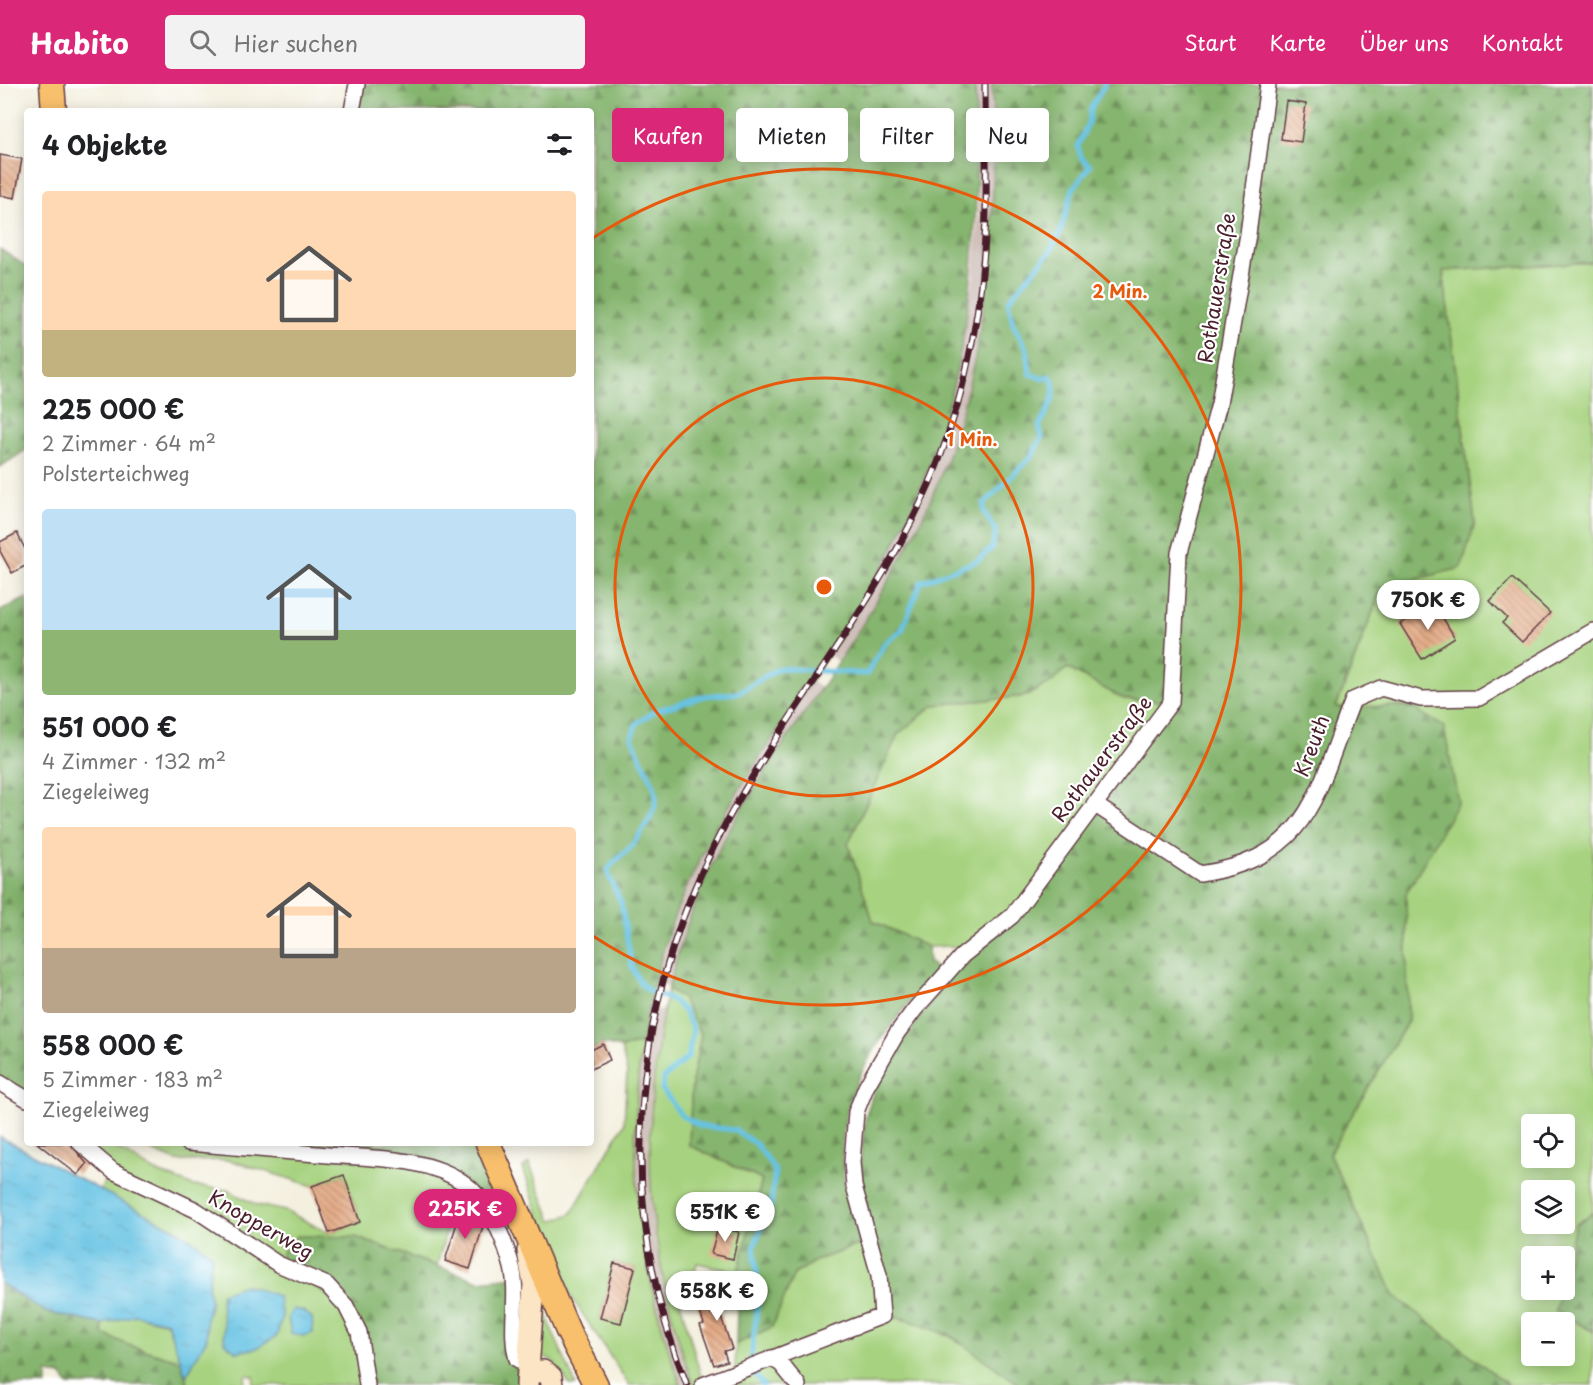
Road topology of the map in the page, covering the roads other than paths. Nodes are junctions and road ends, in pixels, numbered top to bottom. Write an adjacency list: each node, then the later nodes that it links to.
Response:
1 (52, 84): 4 (main road)
2 (357, 84): 5 (street)
3 (1268, 84): 7 (street, Rothauerstraße)
4 (54, 108)
5 (353, 108)
6 (1593, 631): 7 (street, Kreuth)
7 (1094, 804): 14 (street, Rothauerstraße)
8 (0, 1083): 9 (street)
9 (24, 1097)
10 (85, 1146): 16 (street, Knopperweg)
11 (224, 1146): 15 (street)
12 (489, 1146): 13 (main road)
13 (524, 1229): 15 (main road); 18 (main road)
14 (771, 1358): 19 (street); 20 (street)
15 (526, 1377): 17 (main road)
16 (367, 1385)
17 (552, 1385)
18 (596, 1385)
19 (703, 1385)
20 (798, 1385)

